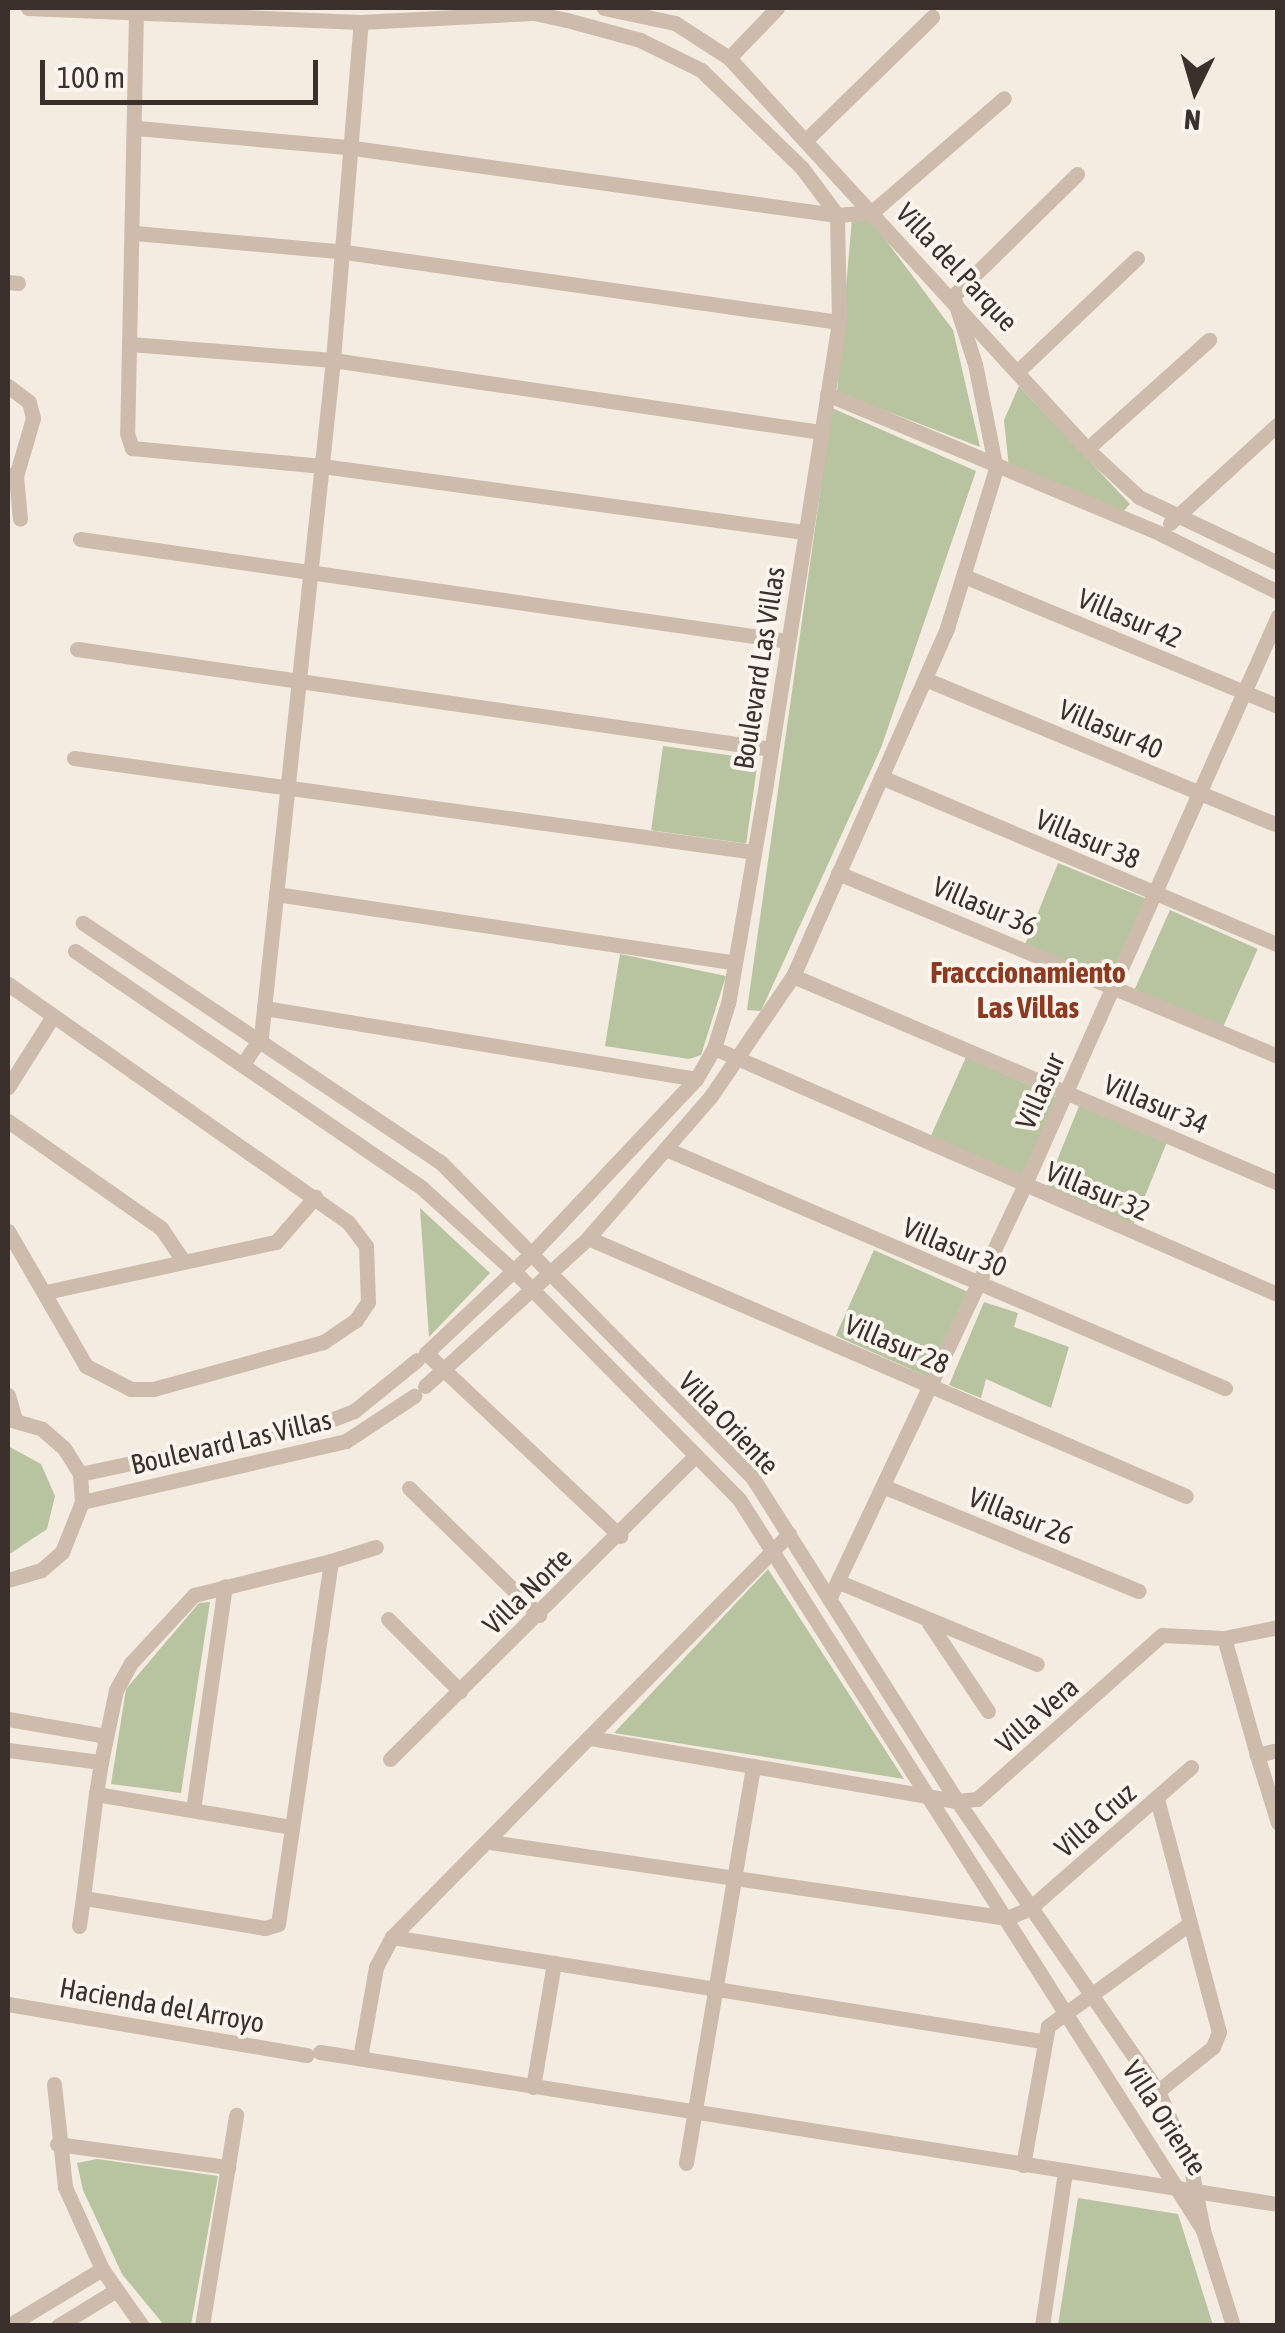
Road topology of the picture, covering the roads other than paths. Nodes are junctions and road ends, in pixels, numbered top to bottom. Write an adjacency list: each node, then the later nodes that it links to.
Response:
1 (28, 8): 5 (street)
2 (604, 8): 7 (street, Villa del Parque)
3 (777, 8): 10 (street)
4 (542, 10): 6 (street); 9 (street)
5 (136, 12): 9 (street); 12 (street)
6 (568, 14): 17 (street)
7 (676, 15): 10 (street, Villa del Parque)
8 (932, 17): 13 (street)
9 (362, 22): 14 (street)
10 (728, 58): 13 (street, Villa del Parque)
11 (1004, 98): 16 (street)
12 (137, 128): 14 (street); 18 (street)
13 (806, 138): 16 (street, Villa del Parque)
14 (346, 146): 17 (street); 19 (street)
15 (1077, 174): 21 (street)
16 (872, 212): 17 (street); 21 (street, Villa del Parque)
17 (837, 216): 22 (street, Boulevard Las Villas)
18 (135, 232): 19 (street); 24 (street)
19 (338, 251): 22 (street); 25 (street)
20 (1136, 258): 26 (street)
21 (953, 296): 26 (street, Villa del Parque); 33 (street, Boulevard Las Villas)
22 (839, 322): 28 (street, Boulevard Las Villas)
23 (1209, 340): 31 (street)
24 (130, 344): 25 (street); 32 (street)
25 (333, 360): 30 (street); 32 (street)
26 (1018, 370): 31 (street, Villa del Parque)
27 (8, 386): 34 (street)
28 (828, 394): 30 (street, Boulevard Las Villas); 33 (street)
29 (1278, 424): 35 (street)
30 (822, 432): 37 (street, Boulevard Las Villas)
31 (1087, 449): 35 (street, Villa del Parque)
32 (322, 466): 37 (street); 41 (street)
33 (996, 469): 38 (street); 42 (street, Boulevard Las Villas)
34 (12, 476): 36 (street)
35 (1174, 518): 38 (street); 40 (street, Villa del Parque)
36 (20, 519)
37 (806, 532): 45 (street, Boulevard Las Villas)
38 (1160, 534): 43 (street)
39 (80, 539): 41 (street)
40 (1278, 563)
41 (310, 576): 45 (street); 48 (street)
42 (964, 576): 47 (street, Boulevard Las Villas); 49 (street, Villasur 42)
43 (1278, 592)
44 (1278, 616): 49 (street, Villasur)
45 (788, 641): 51 (street, Boulevard Las Villas)
46 (77, 649): 48 (street)
47 (925, 678): 53 (street, Boulevard Las Villas); 55 (street, Villasur 40)
48 (299, 680): 51 (street); 54 (street)
49 (1245, 693): 50 (street, Villasur 42); 55 (street, Villasur)
50 (1278, 706)
51 (772, 749): 57 (street, Boulevard Las Villas)
52 (74, 758): 54 (street)
53 (881, 777): 58 (street, Boulevard Las Villas); 60 (street, Villasur 38)
54 (287, 787): 57 (street); 59 (street)
55 (1202, 794): 56 (street, Villasur 40); 60 (street, Villasur)
56 (1278, 824)
57 (754, 852): 64 (street, Boulevard Las Villas)
58 (838, 873): 65 (street, Boulevard Las Villas); 67 (street, Villasur 36)
59 (276, 894): 64 (street); 68 (street)
60 (1156, 896): 62 (street, Villasur 38); 67 (street, Villasur)
61 (84, 923): 70 (street, Villa Oriente)
62 (1278, 945)
63 (76, 952): 74 (street, Villa Oriente)
64 (735, 963): 71 (street, Boulevard Las Villas)
65 (794, 976): 73 (street, Boulevard Las Villas); 77 (street, Villasur 34)
66 (8, 984): 69 (street)
67 (1114, 988): 72 (street, Villasur 36); 77 (street, Villasur)
68 (264, 1008): 70 (street); 75 (street)
69 (53, 1016): 76 (street); 82 (street)
70 (261, 1037): 74 (street); 85 (street, Villa Oriente)
71 (714, 1048): 73 (street, Villasur 32); 75 (street, Boulevard Las Villas)
72 (1278, 1056)
73 (735, 1062): 79 (street, Boulevard Las Villas); 81 (street, Villasur 32)
74 (243, 1064): 87 (street, Villa Oriente)
75 (696, 1079): 85 (street, Boulevard Las Villas)
76 (8, 1087)
77 (1066, 1093): 80 (street, Villasur 34); 81 (street, Villasur)
78 (8, 1120): 86 (street)
79 (666, 1148): 84 (street, Boulevard Las Villas); 89 (street, Villasur 30)
80 (1278, 1183)
81 (1024, 1186): 89 (street, Villasur); 92 (street, Villasur 32)
82 (315, 1197): 86 (street); 91 (street)
83 (8, 1232): 91 (street)
84 (588, 1238): 88 (street, Boulevard Las Villas); 95 (street, Villasur 28)
85 (529, 1256): 87 (street, Boulevard Las Villas); 88 (street, Villa Oriente)
86 (183, 1261): 91 (street)
87 (514, 1271): 90 (street, Villa Oriente); 93 (street, Boulevard Las Villas)
88 (546, 1275): 90 (street, Boulevard Las Villas); 107 (street, Villa Oriente)
89 (979, 1285): 95 (street, Villasur); 96 (street, Villasur 30)
90 (530, 1290): 94 (street, Boulevard Las Villas); 101 (street, Villa Oriente)
91 (46, 1292)
92 (1277, 1294)
93 (422, 1356): 94 (street); 97 (street, Boulevard Las Villas)
94 (442, 1370): 99 (street, Boulevard Las Villas); 108 (street)
95 (932, 1387): 103 (street, Villasur); 105 (street, Villasur 28)
96 (1224, 1388)
97 (376, 1394): 99 (street); 102 (street, Boulevard Las Villas)
98 (8, 1395): 100 (street)
99 (385, 1418): 106 (street, Boulevard Las Villas)
100 (11, 1419): 102 (street)
101 (696, 1455): 108 (street, Villa Norte); 110 (street, Villa Oriente)
102 (80, 1474): 106 (street)
103 (885, 1487): 113 (street, Villasur); 115 (street, Villasur 26)
104 (409, 1488): 117 (street)
105 (1186, 1496)
106 (82, 1502): 112 (street)
107 (789, 1534): 110 (street); 116 (street, Villa Oriente)
108 (620, 1536): 117 (street, Villa Norte)
109 (376, 1548): 111 (street)
110 (773, 1552): 127 (street); 136 (street, Villa Oriente)
111 (331, 1561): 114 (street); 141 (street)
112 (8, 1580)
113 (839, 1582): 116 (street, Villasur); 119 (street)
114 (224, 1586): 126 (street); 139 (street)
115 (1138, 1591)
116 (829, 1598): 138 (street, Villa Oriente)
117 (539, 1615): 123 (street, Villa Norte)
118 (388, 1619): 123 (street)
119 (928, 1621): 122 (street); 124 (street)
120 (1278, 1627): 121 (street)
121 (1224, 1638): 130 (street); 138 (street, Villa Vera)
122 (1037, 1664)
123 (460, 1691): 131 (street, Villa Norte)
124 (988, 1711)
125 (8, 1719): 126 (street)
126 (106, 1736): 132 (street)
127 (590, 1738): 133 (street); 142 (street)
128 (8, 1750): 132 (street)
129 (1278, 1750): 130 (street)
130 (1257, 1755): 140 (street)
131 (390, 1759)
132 (100, 1762): 135 (street)
133 (753, 1766): 136 (street); 143 (street)
134 (1191, 1767): 137 (street, Villa Cruz)
135 (96, 1794): 139 (street); 144 (street)
136 (932, 1796): 138 (street); 146 (street, Villa Oriente)
137 (1157, 1800): 145 (street, Villa Cruz); 147 (street)
138 (957, 1801): 145 (street, Villa Oriente)
139 (192, 1810): 141 (street)
140 (1278, 1824)
141 (292, 1827): 144 (street)
142 (490, 1842): 143 (street); 149 (street)
143 (734, 1878): 146 (street); 151 (street)
144 (83, 1898): 148 (street)
145 (1030, 1908): 146 (street, Villa Cruz); 152 (street, Villa Oriente)
146 (1007, 1918): 154 (street, Villa Oriente)
147 (1189, 1924): 152 (street); 159 (street)
148 (79, 1926)
149 (392, 1937): 150 (street); 156 (street)
150 (554, 1963): 151 (street); 158 (street)
151 (715, 1989): 155 (street); 160 (street)
152 (1091, 2000): 154 (street); 159 (street, Villa Oriente)
153 (8, 2004): 156 (street, Hacienda del Arroyo)
154 (1067, 2014): 155 (street); 167 (street, Villa Oriente)
155 (1041, 2041): 164 (street)
156 (360, 2058): 158 (street, Hacienda del Arroyo)
157 (54, 2084): 162 (street)
158 (533, 2086): 160 (street, Hacienda del Arroyo)
159 (1158, 2091): 167 (street, Villa Oriente)
160 (694, 2113): 163 (street); 164 (street, Hacienda del Arroyo)
161 (236, 2115): 165 (street)
162 (57, 2144): 165 (street); 169 (street)
163 (686, 2163)
164 (1022, 2166): 166 (street, Hacienda del Arroyo)
165 (228, 2167): 174 (street)
166 (1066, 2172): 167 (street, Hacienda del Arroyo); 175 (street)
167 (1191, 2193): 168 (street, Hacienda del Arroyo); 176 (street, Villa Oriente)
168 (1278, 2204)
169 (102, 2269): 170 (street); 171 (street)
170 (115, 2291): 172 (street); 173 (street)
171 (8, 2326)
172 (58, 2326)
173 (142, 2326)
174 (202, 2326)
175 (1042, 2326)
176 (1233, 2326)

